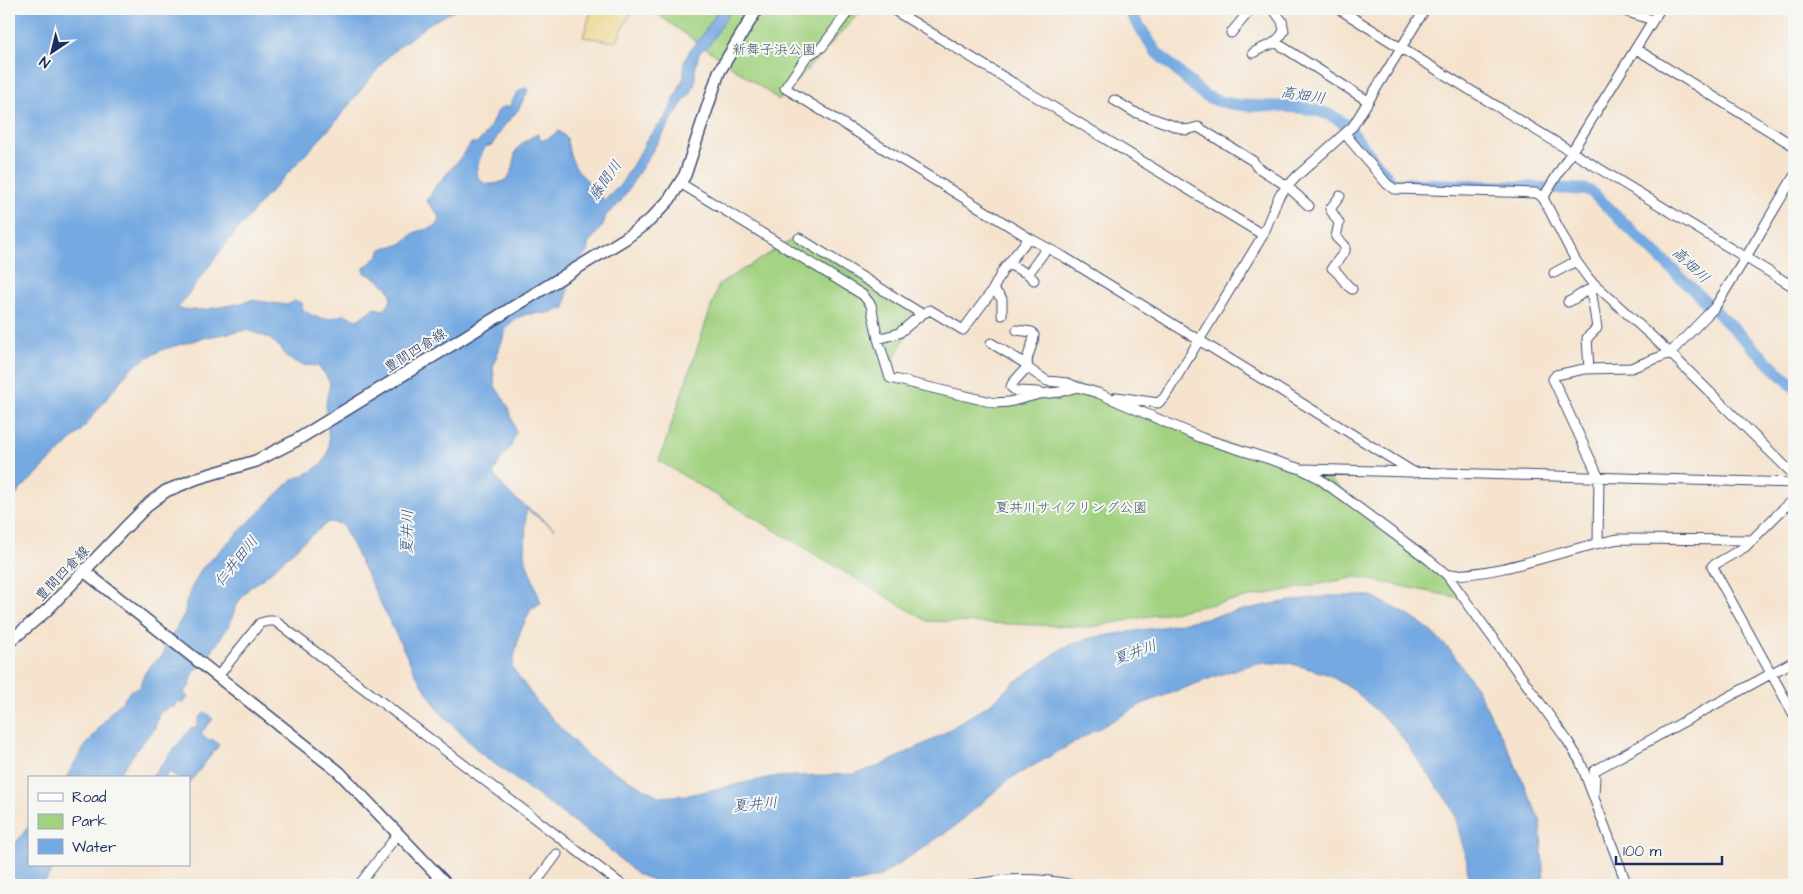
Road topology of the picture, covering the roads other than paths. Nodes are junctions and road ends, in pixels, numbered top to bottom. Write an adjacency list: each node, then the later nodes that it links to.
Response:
1 (757, 9): 22 (main road, 豊間四倉線)
2 (850, 9): 29 (street)
3 (892, 9): 27 (street)
4 (1251, 9): 11 (street)
5 (1273, 9): 12 (street)
6 (1339, 9): 13 (street)
7 (1425, 9): 13 (street)
8 (1618, 9): 10 (street)
9 (1660, 9): 10 (street)
10 (1653, 20): 14 (street)
11 (1231, 34)
12 (1275, 42): 15 (street); 17 (street)
13 (1401, 48): 17 (street); 20 (street)
14 (1636, 49): 19 (street); 20 (street)
15 (1253, 54)
16 (1114, 100): 23 (street)
17 (1368, 101): 18 (street)
18 (1349, 131): 23 (street); 25 (street)
19 (1794, 146)
20 (1572, 152): 25 (street); 31 (street)
21 (1794, 176): 31 (street)
22 (680, 183): 43 (street); 60 (main road, 豊間四倉線)
23 (1287, 186): 26 (street); 27 (street)
24 (1340, 196): 38 (street)
25 (1543, 198): 32 (street)
26 (1309, 206)
27 (1263, 235): 44 (street)
28 (799, 238): 40 (street)
29 (1029, 238): 30 (street); 33 (street)
30 (1047, 248): 33 (street); 44 (street)
31 (1746, 257): 36 (street); 46 (street)
32 (1576, 261): 34 (street); 35 (street)
33 (1008, 264): 37 (street)
34 (1554, 273)
35 (1593, 287): 39 (street); 46 (street); 48 (street)
36 (1794, 287)
37 (993, 289): 40 (street); 41 (street)
38 (1352, 289)
39 (1568, 302)
40 (922, 314): 43 (street)
41 (1002, 315)
42 (1017, 330): 47 (street)
43 (878, 339): 50 (street)
44 (1200, 341): 51 (street); 53 (street)
45 (991, 343): 47 (street)
46 (1670, 353): 48 (street); 54 (street)
47 (1027, 366): 49 (street); 50 (street)
48 (1589, 369): 55 (street)
49 (1077, 387): 50 (street); 51 (street)
50 (1040, 394)
51 (1110, 397): 52 (street)
52 (1301, 469): 53 (street); 61 (street)
53 (1415, 473): 55 (street)
54 (1794, 475)
55 (1598, 478): 56 (street); 59 (street)
56 (1794, 483)
57 (1794, 500): 58 (street)
58 (1753, 540): 59 (street); 65 (street)
59 (1598, 543): 61 (street)
60 (84, 571): 62 (main road, 豊間四倉線); 64 (main road)
61 (1447, 576): 67 (street)
62 (9, 642)
63 (1794, 661): 65 (street)
64 (215, 672): 68 (main road); 74 (street)
65 (1772, 674): 66 (street); 67 (street)
66 (1794, 715)
67 (1593, 797): 77 (street)
68 (398, 834): 71 (street); 72 (main road)
69 (557, 854): 73 (street)
70 (1020, 882): 75 (street); 76 (street)
71 (359, 885)
72 (447, 885)
73 (534, 885)
74 (622, 885)
75 (970, 885)
76 (1074, 885)
77 (1627, 885)

